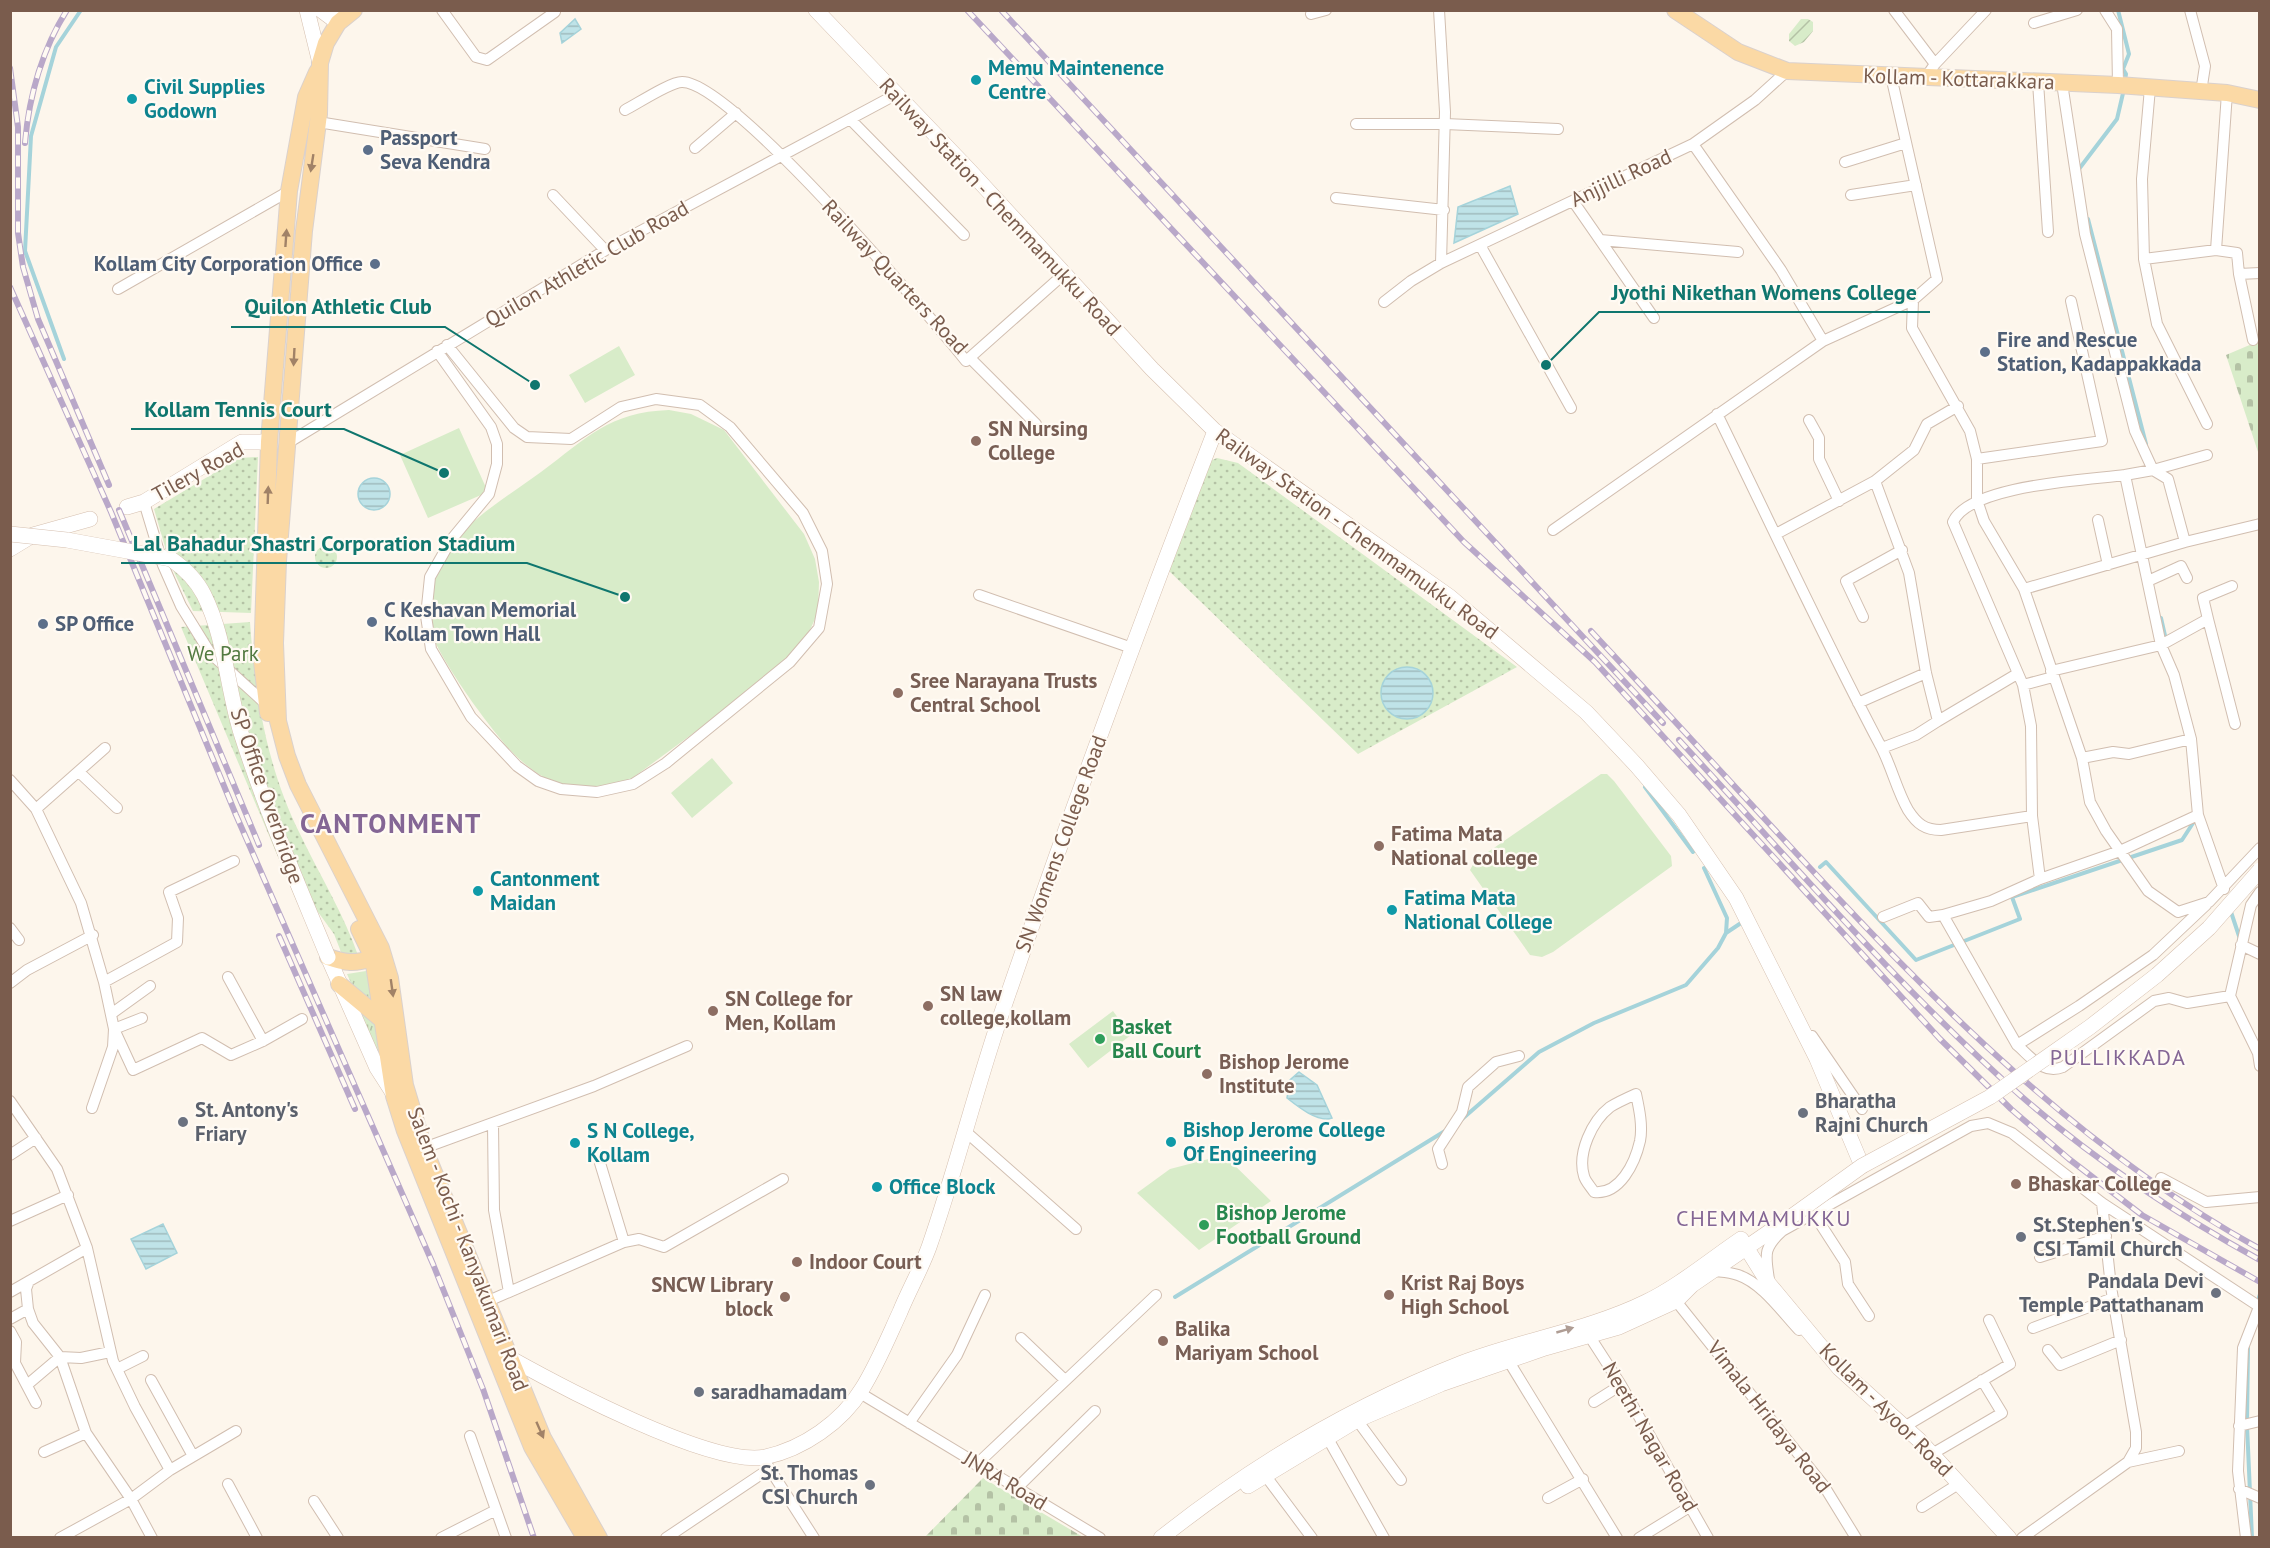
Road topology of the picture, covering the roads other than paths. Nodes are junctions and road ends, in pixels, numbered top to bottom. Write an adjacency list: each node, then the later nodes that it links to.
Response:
1 (307, 10): 17 (main road)
2 (321, 10): 15 (main road)
3 (442, 10): 13 (street)
4 (816, 10): 27 (main road, Railway Station - Chemmamukku Road)
5 (1326, 10): 14 (street)
6 (1439, 10): 34 (street)
7 (1675, 10): 18 (main road, Kollam - Kottarakkara)
8 (1894, 10): 19 (street)
9 (1986, 10): 19 (street)
10 (2077, 10): 16 (street)
11 (2105, 10): 23 (street)
12 (2190, 10): 25 (street)
13 (555, 12)
14 (1311, 14)
15 (349, 15): 17 (main road, Salem - Kochi - Kanyakumari Road)
16 (2034, 23)
17 (320, 63): 32 (main road, Salem - Kochi - Kanyakumari Road); 43 (main road)
18 (1787, 71): 20 (main road, Kollam - Kottarakkara); 37 (street, Anjjilli Road)
19 (1931, 71): 20 (main road, Kollam - Kottarakkara); 21 (main road, Kollam - Kottarakkara)
20 (1891, 76): 36 (street)
21 (2038, 82): 22 (main road, Kollam - Kottarakkara); 49 (street)
22 (2062, 83): 23 (main road, Kollam - Kottarakkara); 81 (street)
23 (2118, 85): 24 (main road, Kollam - Kottarakkara)
24 (2150, 88): 25 (main road, Kollam - Kottarakkara); 56 (street)
25 (2201, 92): 26 (main road, Kollam - Kottarakkara)
26 (2227, 93): 28 (main road, Kollam - Kottarakkara); 54 (street)
27 (895, 95): 31 (street, Quilon Athletic Club Road); 59 (main road, Railway Station - Chemmamukku Road)
28 (2259, 100)
29 (625, 110): 30 (street)
30 (736, 113): 38 (street); 40 (street)
31 (850, 119): 40 (street, Quilon Athletic Club Road); 50 (street)
32 (318, 122): 39 (street); 78 (main road, Salem - Kochi - Kanyakumari Road, one-way to 78)
33 (1356, 124): 34 (street)
34 (1445, 124): 35 (street); 48 (street)
35 (1558, 129)
36 (1906, 143): 41 (street); 42 (street)
37 (1693, 144): 47 (street, Anjjilli Road); 67 (street)
38 (695, 148)
39 (485, 149)
40 (783, 155): 53 (street, Quilon Athletic Club Road); 69 (street, Railway Quarters Road)
41 (1845, 162)
42 (1916, 185): 45 (street); 62 (street)
43 (289, 191): 61 (street); 77 (main road, one-way to 43)
44 (552, 195): 53 (street)
45 (1851, 195)
46 (1336, 198): 48 (street)
47 (1573, 201): 51 (street); 52 (street, Anjjilli Road)
48 (1444, 210): 57 (street)
49 (2048, 232)
50 (964, 235)
51 (1600, 240): 55 (street); 65 (street)
52 (1480, 245): 57 (street, Anjjilli Road); 71 (street)
53 (605, 250): 68 (street, Quilon Athletic Club Road)
54 (2216, 250): 56 (street); 60 (street)
55 (1738, 252)
56 (2144, 259): 75 (street)
57 (1441, 263): 64 (street, Anjjilli Road)
58 (2259, 273): 60 (street)
59 (1064, 274): 69 (street, Railway Quarters Road); 76 (main road, Railway Station - Chemmamukku Road)
60 (2239, 274): 66 (street)
61 (118, 289)
62 (1913, 300): 67 (street); 70 (street)
63 (2071, 301): 80 (street)
64 (1384, 302)
65 (1654, 318)
66 (2253, 340)
67 (1823, 342): 72 (street)
68 (442, 348): 68 (street); 78 (street, Quilon Athletic Club Road)
69 (970, 358): 74 (street)
70 (1958, 406): 80 (street); 83 (street)
71 (1571, 408)
72 (1718, 414): 91 (street); 93 (street)
73 (1809, 420): 85 (street)
74 (1036, 424)
75 (2208, 424)
76 (1215, 431): 107 (main road, SN Womens College Road); 149 (main road, Railway Station - Chemmamukku Road)
77 (269, 442): 86 (main road, Tilery Road); 113 (main road, one-way to 77)
78 (286, 444): 155 (main road, Salem - Kochi - Kanyakumari Road, one-way to 155)
79 (2207, 454): 81 (street)
80 (1977, 459): 84 (street)
81 (2153, 470): 82 (street); 94 (street)
82 (2125, 475): 84 (street); 97 (street)
83 (1875, 481): 85 (street); 96 (street)
84 (1977, 500): 102 (street); 109 (street)
85 (1839, 501): 93 (street)
86 (144, 502): 87 (main road, Tilery Road); 113 (street)
87 (127, 507)
88 (90, 519): 95 (main road)
89 (2098, 520): 98 (street)
90 (2259, 524): 94 (street)
91 (1553, 530)
92 (10, 534): 141 (main road, SP Office Overbridge, bridge)
93 (1776, 534): 112 (street)
94 (2185, 542): 97 (street)
95 (10, 549)
96 (1902, 550): 104 (street); 108 (street)
97 (2143, 554): 98 (street); 100 (street)
98 (2108, 565): 102 (street)
99 (2187, 578): 100 (street)
100 (2148, 580): 106 (street)
101 (2232, 586): 105 (street)
102 (2024, 589): 110 (street)
103 (979, 595): 107 (street)
104 (1863, 617)
105 (2208, 619): 106 (street); 115 (street)
106 (2161, 645): 110 (street); 116 (street)
107 (1132, 648): 167 (main road, SN Womens College Road)
108 (1926, 674): 112 (street); 114 (street)
109 (2017, 674): 111 (street); 114 (street)
110 (2052, 674): 111 (street); 119 (street)
111 (2023, 685): 125 (street)
112 (1858, 703): 118 (street)
113 (267, 705): 142 (main road)
114 (1938, 721): 118 (street)
115 (2235, 724)
116 (2191, 739): 119 (street); 124 (street)
117 (105, 748): 120 (street)
118 (1882, 748): 125 (street)
119 (2082, 758): 127 (street)
120 (79, 772): 122 (street); 123 (street)
121 (10, 780): 123 (street)
122 (117, 808)
123 (36, 809): 137 (street)
124 (2198, 815): 127 (street); 131 (street)
125 (2032, 816): 130 (street)
126 (2259, 848): 131 (street)
127 (2120, 851): 130 (street); 133 (street)
128 (234, 861): 145 (street)
129 (2259, 870): 173 (main road, bridge)
130 (2040, 879): 134 (street)
131 (2224, 889): 133 (street)
132 (2259, 892): 139 (street)
133 (2210, 902): 157 (street)
134 (1943, 915): 135 (street); 157 (street)
135 (1883, 916)
136 (10, 928): 138 (street)
137 (93, 935): 144 (street); 145 (street)
138 (19, 940)
139 (2241, 945): 140 (street); 148 (street)
140 (2259, 954)
141 (328, 957): 142 (main road); 146 (main road, SP Office Overbridge)
142 (373, 958): 153 (main road)
143 (228, 977): 156 (street)
144 (10, 982)
145 (104, 982): 150 (street)
146 (339, 984): 153 (main road); 162 (main road, SP Office Overbridge)
147 (150, 986): 150 (street)
148 (2230, 996): 157 (street); 160 (street)
149 (1795, 1011): 165 (street); 173 (main road, Railway Station - Chemmamukku Road)
150 (111, 1014): 154 (street)
151 (142, 1018): 154 (street)
152 (302, 1019): 156 (street)
153 (384, 1022): 155 (main road); 162 (main road)
154 (114, 1029): 156 (street); 164 (street)
155 (398, 1033): 169 (main road, Salem - Kochi - Kanyakumari Road)
156 (263, 1041)
157 (2017, 1045)
158 (687, 1046): 166 (street)
159 (1519, 1056): 172 (street)
160 (2259, 1066)
161 (1636, 1094): 161 (street)
162 (394, 1096): 211 (main road)
163 (10, 1101): 168 (street)
164 (92, 1108)
165 (1862, 1109)
166 (493, 1124): 169 (street); 191 (street)
167 (965, 1131): 181 (street); 221 (main road, SN Womens College Road)
168 (36, 1138): 170 (street); 176 (street)
169 (424, 1148): 196 (main road, Salem - Kochi - Kanyakumari Road)
170 (10, 1155)
171 (600, 1163): 183 (street)
172 (1442, 1164)
173 (1862, 1166): 184 (main road, bridge)
174 (2161, 1178): 177 (street)
175 (783, 1179): 183 (street)
176 (68, 1195): 180 (street); 185 (street)
177 (2259, 1197)
178 (2102, 1203): 179 (street); 182 (street); 197 (street)
179 (1814, 1214): 189 (street); 199 (street)
180 (10, 1221)
181 (1076, 1229)
182 (2106, 1236): 186 (street); 194 (street)
183 (624, 1242): 191 (street)
184 (1744, 1245): 187 (main road); 189 (main road, Kollam - Ayoor Road); 268 (main road, one-way to 184)
185 (87, 1248): 188 (street); 208 (street)
186 (2040, 1257)
187 (1714, 1271): 195 (main road); 213 (street)
188 (29, 1281): 190 (street); 198 (street)
189 (1769, 1284): 213 (main road, Kollam - Ayoor Road)
190 (10, 1292)
191 (509, 1292): 196 (street)
192 (985, 1295): 227 (street)
193 (1156, 1295): 217 (street)
194 (2113, 1298): 202 (street); 206 (street)
195 (1677, 1301): 204 (main road); 256 (street, Vimala Hridaya Road)
196 (486, 1302): 211 (main road, Salem - Kochi - Kanyakumari Road)
197 (2259, 1307): 228 (street)
198 (28, 1309): 200 (street); 210 (street)
199 (1869, 1316)
200 (10, 1319)
201 (1989, 1320): 218 (street)
202 (2032, 1328)
203 (10, 1331): 215 (street)
204 (1590, 1337): 212 (main road); 219 (street, Neethi Nagar Road)
205 (1021, 1338): 217 (street)
206 (2121, 1340): 207 (street); 238 (street)
207 (2048, 1350)
208 (110, 1352): 210 (street); 214 (street)
209 (142, 1356): 214 (street)
210 (60, 1357): 220 (street); 231 (street)
211 (502, 1360): 239 (main road); 263 (main road); 264 (main road, Salem - Kochi - Kanyakumari Road, one-way to 264)
212 (1508, 1360): 225 (main road); 243 (street)
213 (1839, 1368): 229 (main road, Kollam - Ayoor Road)
214 (117, 1369): 241 (street)
215 (15, 1376): 220 (street)
216 (151, 1380): 237 (street)
217 (1065, 1380): 240 (street)
218 (1982, 1380): 229 (street); 236 (street)
219 (1621, 1384): 222 (street); 253 (street, Neethi Nagar Road)
220 (27, 1385): 223 (street)
221 (860, 1393): 227 (street, JNRA Road); 239 (main road, SN Womens College Road)
222 (1594, 1402)
223 (36, 1403)
224 (1095, 1411): 247 (street)
225 (1358, 1420): 233 (main road); 244 (street)
226 (2259, 1421): 228 (street)
227 (909, 1423): 240 (street, JNRA Road)
228 (2239, 1426): 248 (street)
229 (1904, 1427): 236 (main road, Kollam - Ayoor Road)
230 (236, 1431): 237 (street)
231 (86, 1433): 235 (street); 251 (street)
232 (470, 1436): 255 (street)
233 (1328, 1437): 242 (main road); 271 (street)
234 (2179, 1451): 238 (street)
235 (44, 1452)
236 (1932, 1454): 246 (main road, Kollam - Ayoor Road)
237 (193, 1456): 241 (street)
238 (2127, 1462): 276 (street)
239 (766, 1463): 265 (street); 266 (street)
240 (976, 1465): 247 (street, JNRA Road)
241 (170, 1470): 251 (street)
242 (1265, 1475): 269 (main road); 270 (street)
243 (1583, 1479): 249 (street); 272 (street)
244 (1401, 1480)
245 (228, 1484): 259 (street)
246 (1960, 1484): 254 (street); 275 (main road, Kollam - Ayoor Road)
247 (1017, 1488): 267 (street, JNRA Road)
248 (2239, 1489): 250 (street); 277 (street)
249 (1548, 1498)
250 (2259, 1498)
251 (131, 1499): 257 (street); 258 (street)
252 (314, 1501): 260 (street)
253 (1691, 1506): 273 (street); 274 (street, Neethi Nagar Road)
254 (1922, 1507)
255 (496, 1510): 261 (street); 262 (street)
256 (1851, 1536)
257 (60, 1538)
258 (152, 1538)
259 (257, 1538)
260 (338, 1538)
261 (441, 1538)
262 (506, 1538)
263 (585, 1538)
264 (599, 1538)
265 (666, 1538)
266 (814, 1538)
267 (1100, 1538)
268 (1161, 1538)
269 (1174, 1538)
270 (1312, 1538)
271 (1383, 1538)
272 (1617, 1538)
273 (1639, 1538)
274 (1708, 1538)
275 (2009, 1538)
276 (2022, 1538)
277 (2246, 1538)

